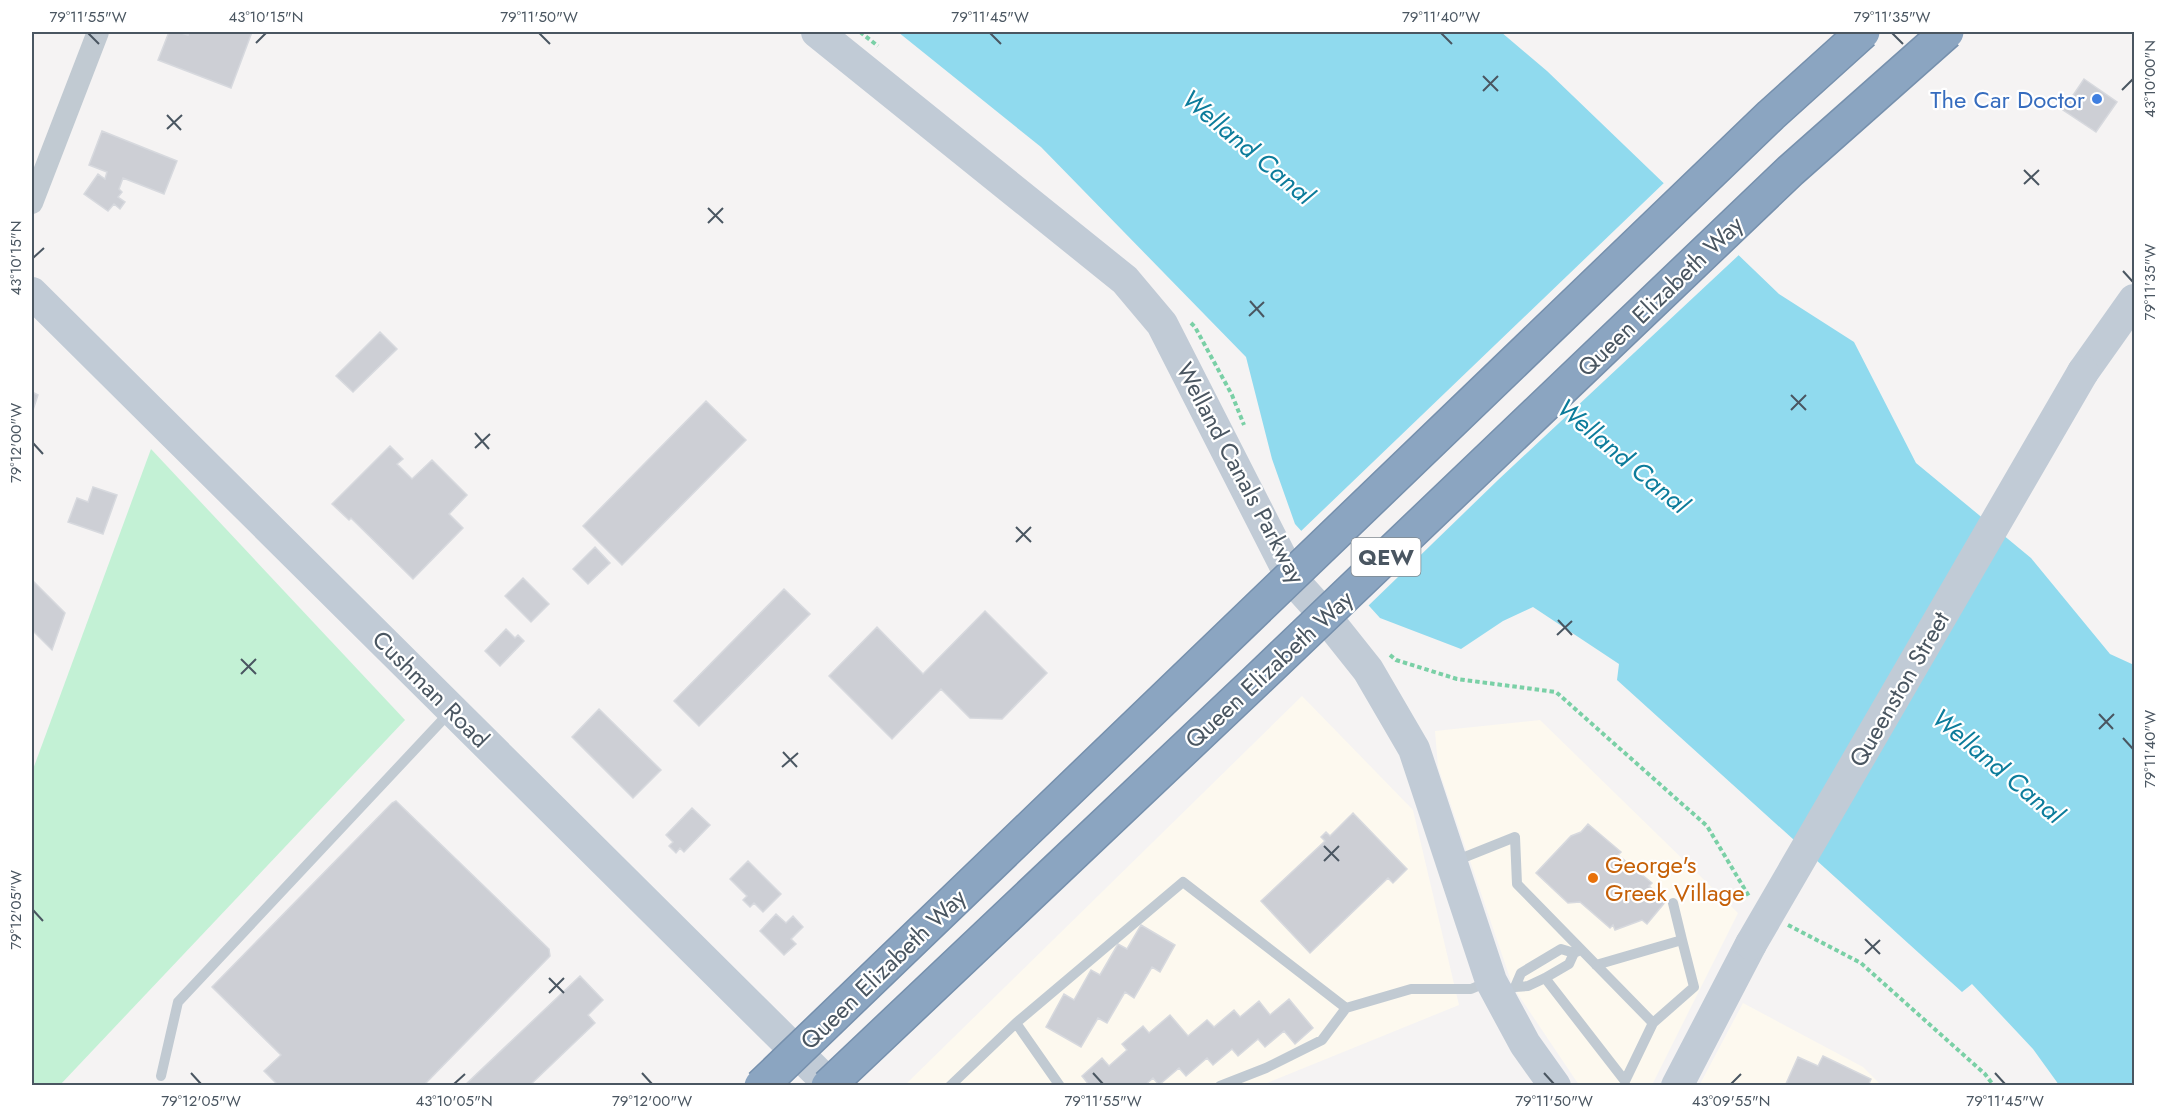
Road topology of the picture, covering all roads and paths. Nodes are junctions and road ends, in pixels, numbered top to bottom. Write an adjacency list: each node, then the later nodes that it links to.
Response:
1 (98, 32): 7 (street)
2 (818, 32): 14 (main road, Welland Canals Parkway)
3 (860, 32): 6 (path)
4 (1863, 32): 27 (highway, Queen Elizabeth Way / QEW, bridge)
5 (1947, 32): 28 (highway, Queen Elizabeth Way / QEW, bridge)
6 (878, 46)
7 (32, 202)
8 (32, 293): 13 (main road, Cushman Road)
9 (2134, 300): 33 (main road, Queenston Street, bridge)
10 (1188, 320): 11 (path)
11 (1244, 427)
12 (1388, 654): 16 (path)
13 (452, 710): 26 (lane); 28 (main road, Cushman Road)
14 (1452, 862): 19 (lane); 22 (main road, Welland Canals Parkway)
15 (1673, 903): 18 (lane)
16 (1758, 904)
17 (1788, 924): 34 (path)
18 (1682, 940): 20 (lane); 25 (lane)
19 (1577, 952): 20 (lane); 21 (lane); 22 (lane)
20 (1596, 965): 25 (lane)
21 (1545, 978): 22 (lane); 25 (lane)
22 (1502, 988): 23 (lane); 32 (main road, Welland Canals Parkway)
23 (1346, 1008): 24 (lane); 31 (lane)
24 (1016, 1023): 29 (lane); 30 (lane)
25 (1653, 1023)
26 (161, 1076)
27 (761, 1086)
28 (830, 1086)
29 (950, 1086)
30 (1060, 1086)
31 (1220, 1086)
32 (1555, 1086)
33 (1677, 1086)
34 (1994, 1086)

